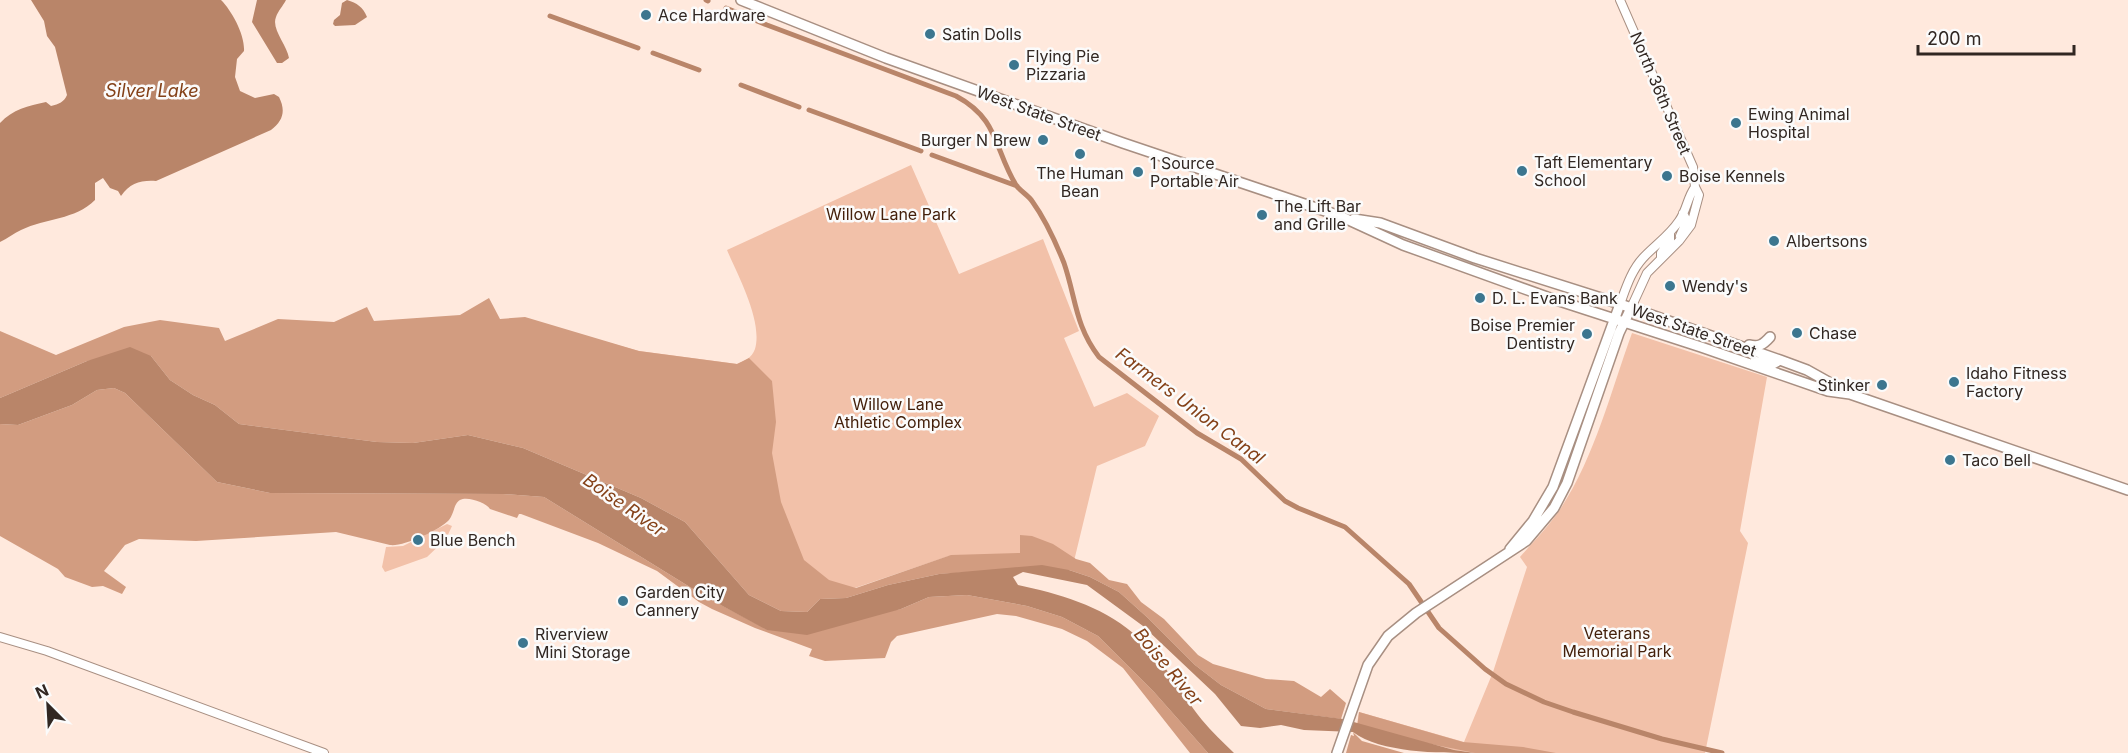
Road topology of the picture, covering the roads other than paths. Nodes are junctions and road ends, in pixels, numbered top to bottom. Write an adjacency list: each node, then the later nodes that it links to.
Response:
1 (741, 0): 5 (main road, West State Street)
2 (1620, 0): 3 (street, North 36th Street)
3 (1695, 187): 4 (street); 9 (street, North 36th Street)
4 (1683, 213): 7 (street); 9 (street)
5 (1340, 216): 6 (main road, West State Street); 8 (main road, West State Street)
6 (1374, 231): 8 (main road, West State Street); 12 (main road, West State Street)
7 (1670, 233): 11 (street); 13 (street)
8 (1412, 234): 10 (main road, West State Street)
9 (1679, 242): 11 (street, North 36th Street)
10 (1472, 257): 12 (main road, West State Street); 13 (main road, West State Street)
11 (1661, 258): 14 (street, North 36th Street)
12 (1442, 259): 15 (main road, West State Street)
13 (1620, 304): 14 (main road, West State Street); 15 (main road)
14 (1631, 308): 16 (main road); 18 (main road, West State Street)
15 (1613, 320): 16 (main road, West State Street); 23 (main road)
16 (1624, 323): 19 (main road, West State Street); 23 (main road)
17 (1770, 337): 18 (main road)
18 (1730, 343): 20 (main road, West State Street)
19 (1728, 356): 20 (main road, West State Street); 21 (main road, West State Street)
20 (1780, 360): 21 (main road, West State Street)
21 (1850, 394): 22 (main road, West State Street)
22 (2128, 490)
23 (1504, 555): 26 (main road)
24 (0, 637): 25 (street)
25 (324, 753)
26 (1337, 753)

